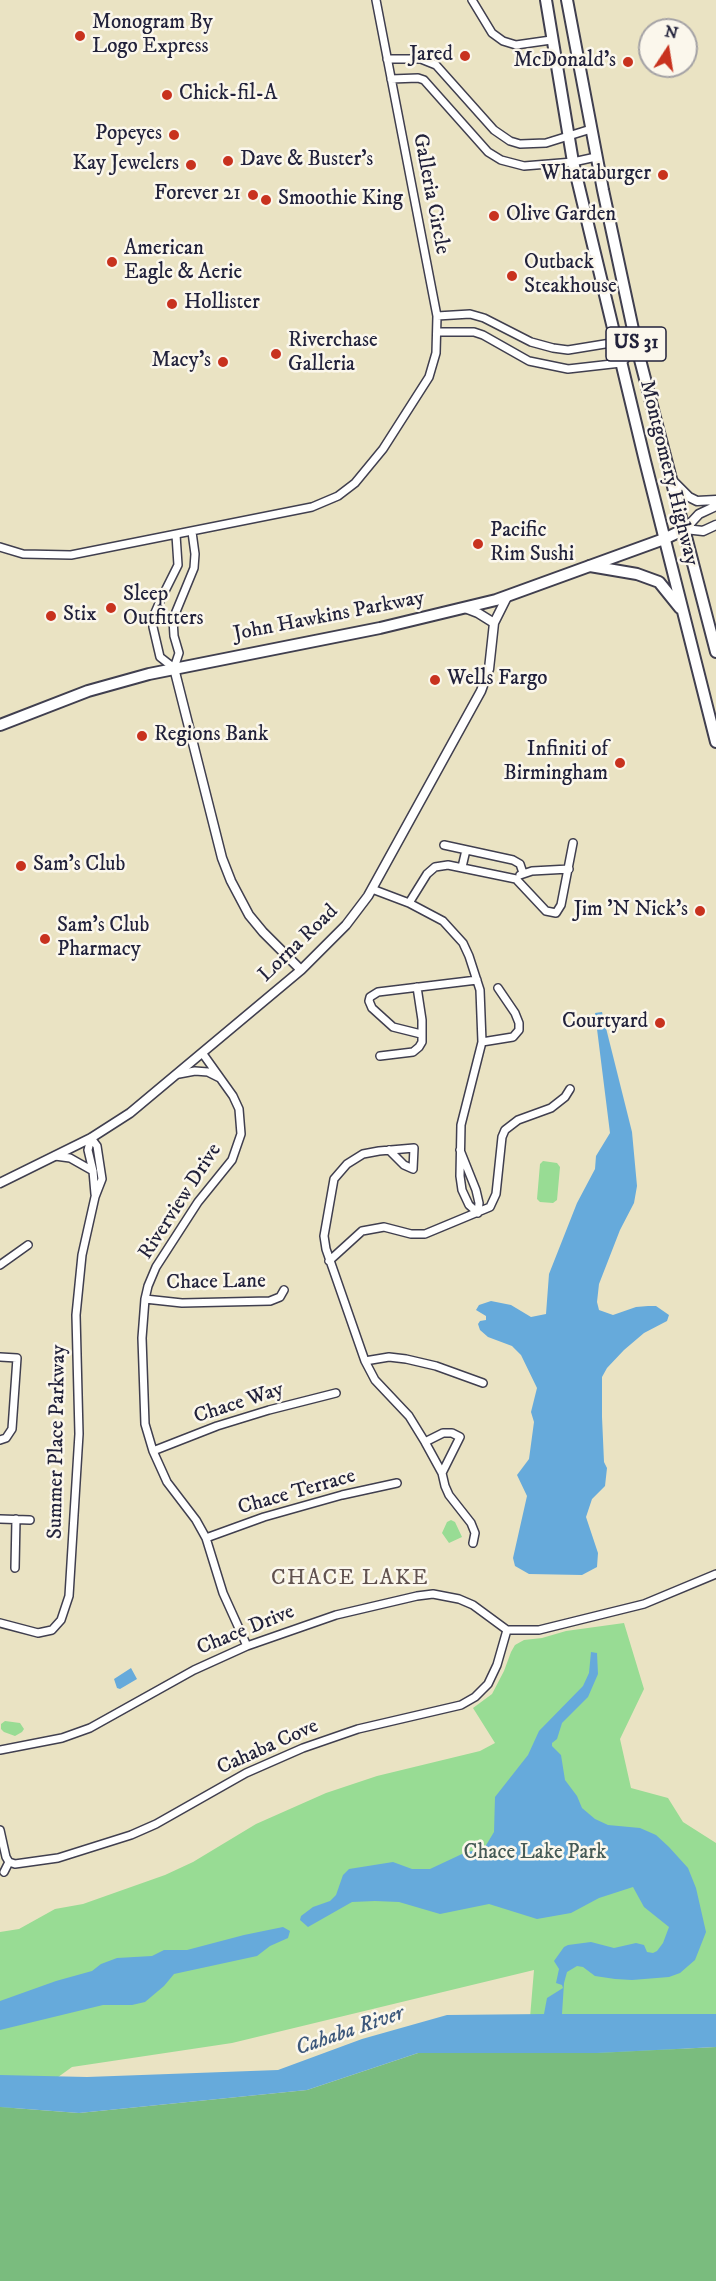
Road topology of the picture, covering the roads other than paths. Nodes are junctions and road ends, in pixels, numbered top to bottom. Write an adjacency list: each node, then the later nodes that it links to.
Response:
1 (376, 0): 6 (street, Galleria Circle)
2 (472, 0): 5 (street)
3 (546, 0): 5 (main road, Montgomery Highway / US 31)
4 (567, 0): 8 (main road, Montgomery Highway / US 31)
5 (551, 40): 9 (main road, Montgomery Highway / US 31)
6 (387, 59): 7 (street, Galleria Circle); 9 (street)
7 (391, 79): 11 (street, Galleria Circle); 12 (street, Galleria Circle)
8 (591, 129): 9 (street); 10 (main road, Montgomery Highway / US 31)
9 (568, 136): 11 (main road, Montgomery Highway / US 31)
10 (596, 158): 11 (street, Galleria Circle); 15 (main road, Montgomery Highway / US 31)
11 (573, 162): 14 (main road, Montgomery Highway / US 31)
12 (437, 316): 13 (street, Galleria Circle); 14 (street)
13 (437, 332): 16 (street); 22 (street, Galleria Circle)
14 (617, 342): 15 (street); 16 (main road, Montgomery Highway / US 31)
15 (637, 348): 16 (street); 17 (main road, Montgomery Highway / US 31)
16 (621, 363): 24 (main road, Montgomery Highway / US 31)
17 (672, 480): 18 (street); 21 (main road, Montgomery Highway / US 31)
18 (716, 500)
19 (716, 506): 21 (street)
20 (716, 525): 21 (street)
21 (685, 529): 24 (main road, John Hawkins Parkway); 31 (main road, Montgomery Highway / US 31)
22 (192, 532): 23 (street, Galleria Circle); 32 (street)
23 (176, 535): 25 (street, Galleria Circle); 32 (street)
24 (664, 539): 26 (main road, John Hawkins Parkway); 29 (main road, Montgomery Highway / US 31)
25 (0, 547)
26 (590, 566): 27 (main road, John Hawkins Parkway); 29 (main road)
27 (507, 597): 28 (main road, John Hawkins Parkway); 30 (street, Lorna Road)
28 (465, 608): 30 (street); 32 (main road, John Hawkins Parkway)
29 (683, 612): 34 (main road, Montgomery Highway / US 31)
30 (494, 623): 42 (street, Lorna Road)
31 (716, 652)
32 (174, 668): 33 (main road, John Hawkins Parkway); 44 (street)
33 (0, 725)
34 (716, 742)
35 (573, 843): 39 (street)
36 (444, 845): 37 (street)
37 (466, 850): 38 (street); 40 (street)
38 (462, 867): 41 (street); 43 (street)
39 (569, 870): 40 (street); 41 (street)
40 (523, 873): 41 (street)
41 (516, 879)
42 (372, 889): 43 (street); 44 (street, Lorna Road)
43 (409, 903): 45 (street)
44 (301, 970): 50 (street, Lorna Road)
45 (477, 980): 46 (street); 49 (street)
46 (417, 987): 48 (street); 48 (street)
47 (498, 988): 49 (street)
48 (421, 1034): 51 (street)
49 (482, 1042): 57 (street)
50 (203, 1054): 52 (street, Lorna Road); 53 (street, Riverview Drive)
51 (380, 1056)
52 (179, 1074): 53 (street); 55 (street, Lorna Road)
53 (223, 1080): 67 (street, Riverview Drive)
54 (570, 1089): 62 (street)
55 (91, 1138): 58 (street, Lorna Road); 59 (street, Summer Place Parkway); 61 (street, Summer Place Parkway)
56 (389, 1150): 64 (street)
57 (460, 1150): 62 (street); 62 (street)
58 (55, 1156): 59 (street); 60 (street, Lorna Road)
59 (93, 1171): 61 (street, Summer Place Parkway)
60 (0, 1183)
61 (95, 1197): 84 (street, Summer Place Parkway)
62 (478, 1213): 64 (street)
63 (28, 1245): 65 (street)
64 (329, 1261): 69 (street)
65 (0, 1264)
66 (284, 1290): 67 (street, Chace Lane)
67 (145, 1299): 74 (street, Riverview Drive)
68 (0, 1357): 72 (street)
69 (365, 1361): 70 (street); 73 (street)
70 (483, 1383)
71 (336, 1393): 74 (street, Chace Way)
72 (0, 1440)
73 (425, 1442): 75 (street); 75 (street)
74 (153, 1451): 80 (street, Riverview Drive)
75 (442, 1473): 81 (street)
76 (397, 1483): 80 (street, Chace Terrace)
77 (0, 1519): 78 (street)
78 (16, 1519): 79 (street); 82 (street)
79 (30, 1520)
80 (206, 1538): 86 (street, Riverview Drive)
81 (473, 1543)
82 (15, 1568)
83 (716, 1574): 85 (street)
84 (0, 1623)
85 (507, 1630): 86 (street, Chace Drive); 89 (street, Cahaba Cove)
86 (247, 1646): 87 (street, Chace Drive)
87 (0, 1750)
88 (0, 1830): 89 (street)
89 (9, 1862): 90 (street)
90 (4, 1872)

